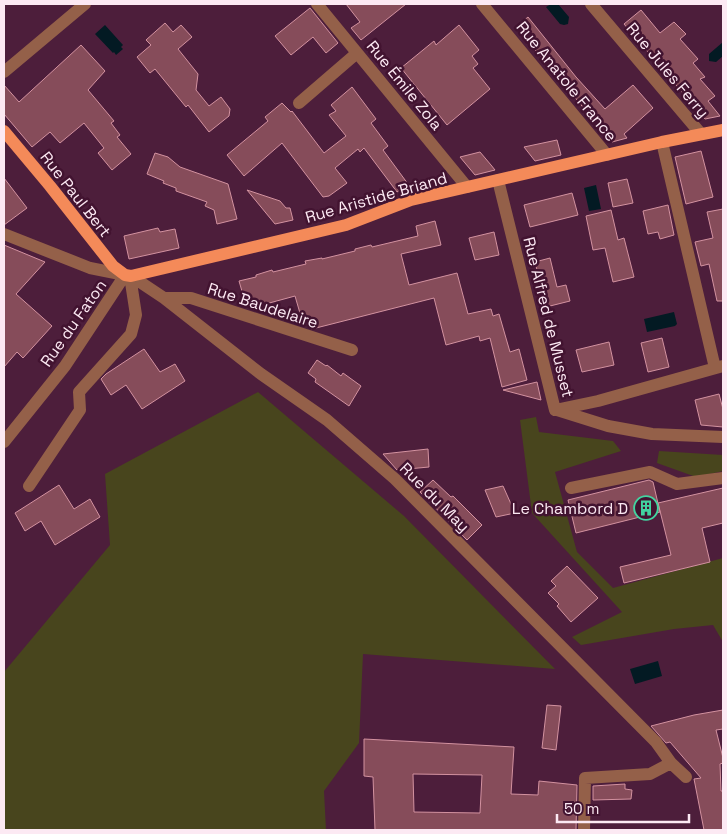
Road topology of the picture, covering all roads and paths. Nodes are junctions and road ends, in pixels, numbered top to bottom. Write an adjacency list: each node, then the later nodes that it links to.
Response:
1 (85, 4): 6 (street)
2 (317, 4): 5 (street, Rue Émile Zola)
3 (482, 4): 12 (street, Rue Anatole France)
4 (592, 4): 10 (street, Rue Jules Ferry)
5 (357, 52): 7 (street); 14 (street, Rue Émile Zola)
6 (4, 72)
7 (299, 103)
8 (723, 130): 10 (main road, Rue Aristide Briand)
9 (4, 131): 16 (main road, Rue Paul Bert)
10 (700, 134): 11 (main road, Rue Aristide Briand)
11 (662, 142): 12 (main road, Rue Aristide Briand); 19 (street)
12 (607, 155): 13 (main road, Rue Aristide Briand)
13 (498, 180): 14 (main road, Rue Aristide Briand); 20 (street, Rue Alfred de Musset)
14 (467, 187): 16 (main road, Rue Aristide Briand)
15 (4, 234): 16 (street, Rue du Faton)
16 (129, 276): 17 (street, Rue du May); 22 (street, Rue du Faton); 24 (street)
17 (164, 298): 18 (street, Rue Baudelaire); 26 (street, Rue du May)
18 (352, 350)
19 (719, 367): 20 (street, Rue Alfred de Musset)
20 (555, 410): 21 (street)
21 (723, 437)
22 (4, 442)
23 (723, 478): 25 (street)
24 (29, 486)
25 (571, 488)
26 (672, 763): 27 (street, Rue du May); 28 (street)
27 (686, 777)
28 (584, 830)

